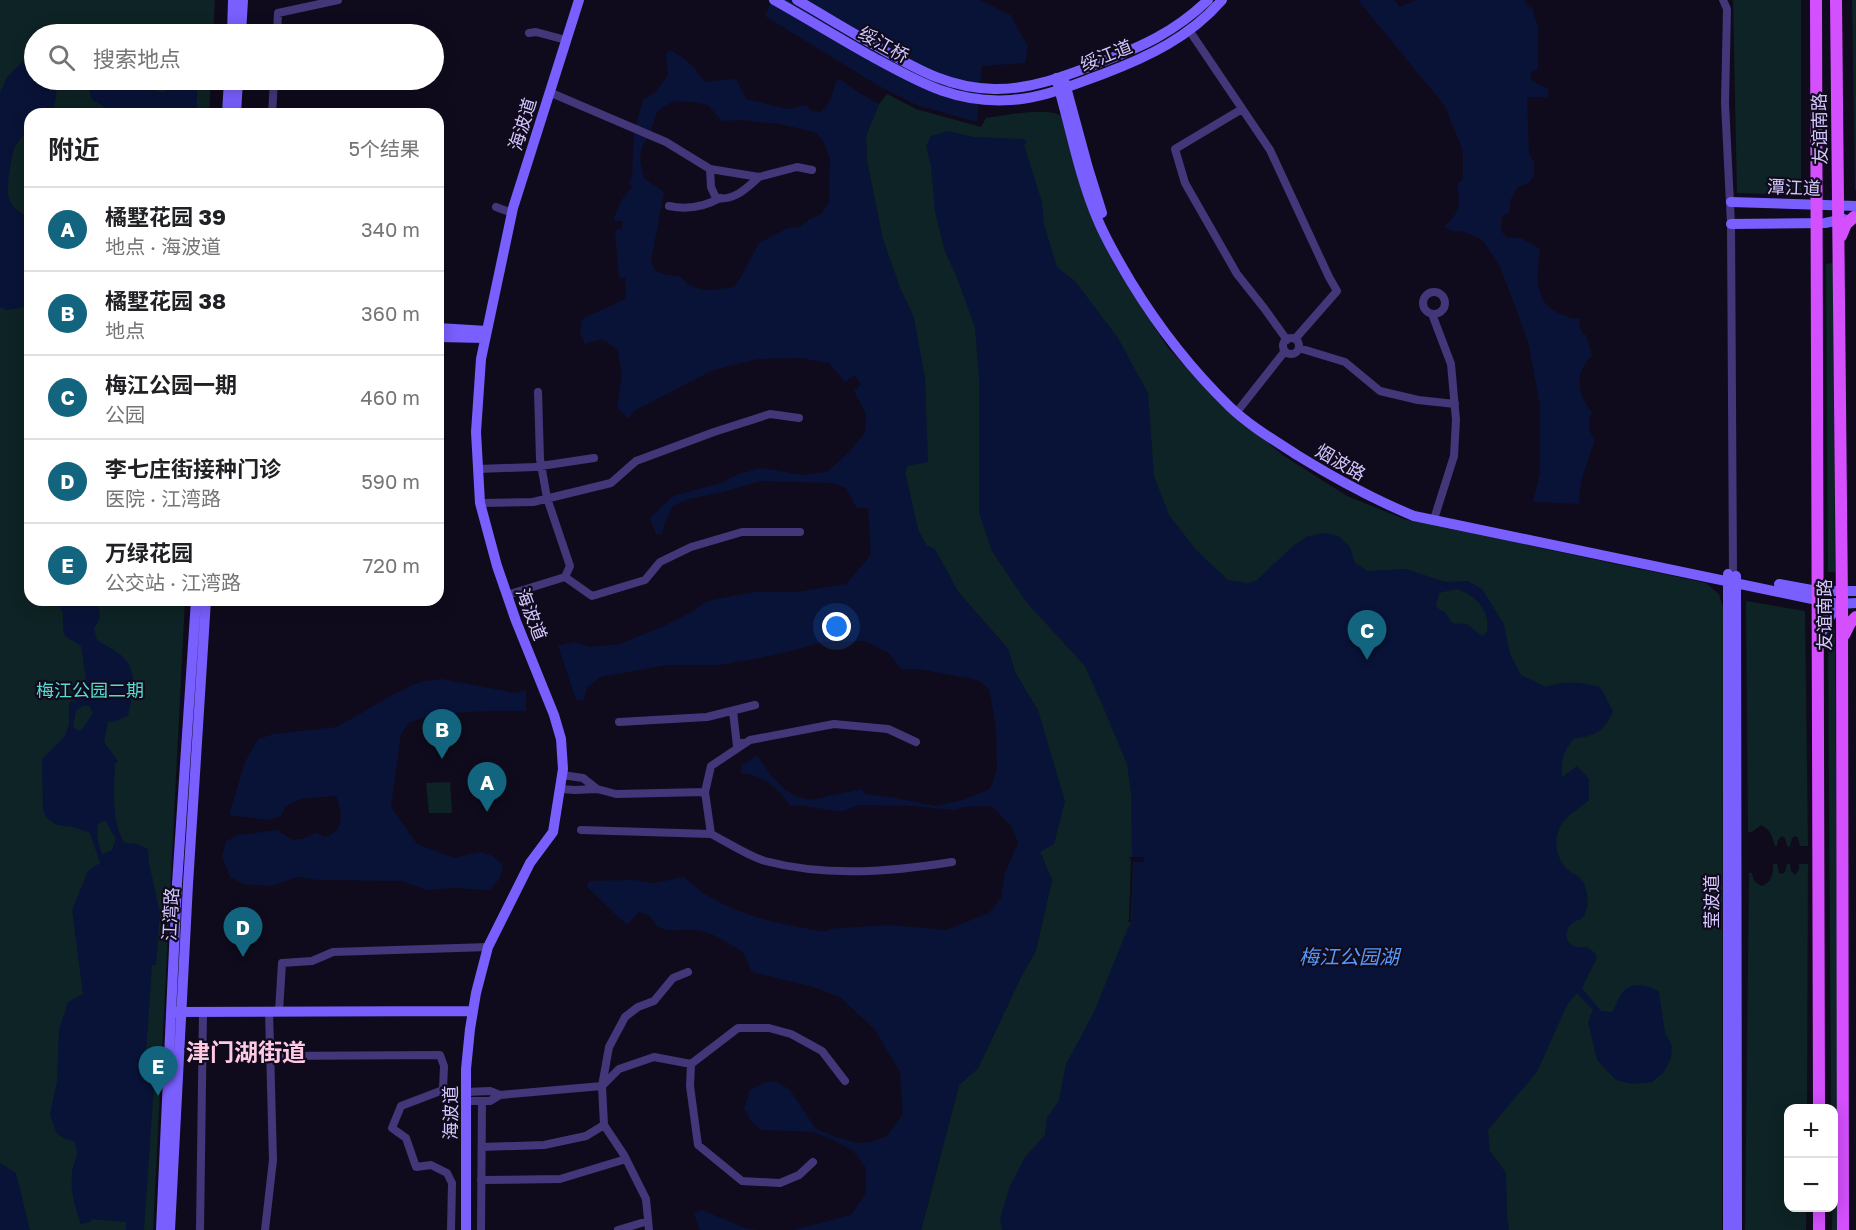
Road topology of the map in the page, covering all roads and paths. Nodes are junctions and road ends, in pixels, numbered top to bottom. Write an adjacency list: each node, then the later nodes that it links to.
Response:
1 (233, 0): 12 (main road)
2 (243, 0): 13 (main road)
3 (338, 0): 14 (street)
4 (579, 0): 17 (main road, 海波道)
5 (774, 0): 25 (main road, 绥江桥)
6 (797, 0): 19 (main road, 绥江桥)
7 (1208, 0): 18 (main road, 绥江道)
8 (1222, 0): 15 (main road, 绥江道)
9 (1724, 0): 34 (street)
10 (1816, 0): 35 (main road, 友谊南路)
11 (1836, 0): 39 (main road, 友谊南路)
12 (232, 24)
13 (242, 24)
14 (277, 24)
15 (1189, 30): 20 (main road, 绥江道); 29 (street)
16 (529, 33): 17 (street)
17 (566, 40): 24 (main road, 海波道)
18 (1060, 77): 19 (main road, 绥江道); 20 (main road, 烟波路)
19 (985, 88)
20 (1064, 89): 25 (main road, 绥江道); 53 (main road, 烟波路); 63 (main road, 烟波路)
21 (228, 90): 26 (main road)
22 (237, 90): 27 (main road)
23 (274, 90): 28 (street)
24 (549, 92): 30 (street); 40 (main road, 海波道)
25 (984, 100)
26 (227, 108)
27 (236, 108)
28 (273, 108)
29 (1242, 109): 48 (street); 48 (street)
30 (710, 169): 32 (street); 33 (street)
31 (812, 170): 32 (street)
32 (759, 177): 33 (street)
33 (720, 198): 36 (street)
34 (1731, 202): 35 (main road, 潭江道); 42 (street)
35 (1815, 203): 39 (main road, 潭江道); 41 (main road, 友谊南路)
36 (669, 206)
37 (496, 207): 40 (street)
38 (1855, 211): 39 (main road, 潭江道); 43 (main road)
39 (1838, 212): 41 (main road, 潭江道); 43 (main road, 友谊南路)
40 (512, 213): 46 (main road, 海波道)
41 (1820, 223): 42 (main road, 潭江道); 66 (main road, 友谊南路)
42 (1731, 225): 63 (street)
43 (1839, 243): 67 (main road, 友谊南路)
44 (1432, 314): 52 (street)
45 (444, 329): 46 (main road)
46 (486, 334): 47 (main road); 57 (main road, 海波道)
47 (444, 337)
48 (1291, 339): 49 (street); 50 (street)
49 (1299, 348): 50 (street); 52 (street)
50 (1285, 351): 53 (street)
51 (538, 392): 56 (street)
52 (1455, 404): 60 (street)
53 (1240, 408): 60 (main road, 烟波路)
54 (799, 418): 58 (street)
55 (594, 458): 56 (street)
56 (542, 467): 57 (street); 58 (street)
57 (478, 469): 59 (main road, 海波道)
58 (548, 498): 59 (street); 62 (street)
59 (480, 503): 65 (main road, 海波道)
60 (1435, 516): 63 (main road, 烟波路)
61 (800, 532): 62 (street)
62 (565, 577): 65 (street)
63 (1732, 578): 66 (main road, 烟波路); 115 (main road, 莹波道); 116 (main road, 莹波道)
64 (1856, 593): 67 (main road)
65 (507, 595): 79 (main road, 海波道)
66 (1817, 596): 67 (main road, 烟波路); 73 (main road, 友谊南路)
67 (1841, 600): 68 (main road, 烟波路); 72 (main road, 友谊南路); 73 (main road)
68 (1856, 603)
69 (196, 606): 88 (main road, 江湾路)
70 (206, 606): 88 (main road, 江湾路)
71 (1856, 617): 72 (main road)
72 (1842, 642): 118 (main road, 友谊南路)
73 (1817, 646): 99 (main road, 友谊南路)
74 (755, 705): 75 (street)
75 (733, 711): 76 (street); 77 (street)
76 (619, 722)
77 (750, 740): 78 (street); 82 (street)
78 (916, 742)
79 (562, 775): 80 (main road, 海波道); 81 (street)
80 (560, 789): 81 (street); 86 (main road, 海波道)
81 (597, 789): 82 (street)
82 (705, 792): 84 (street)
83 (581, 830): 84 (street)
84 (711, 834): 85 (street)
85 (952, 862)
86 (488, 947): 90 (street); 91 (main road, 海波道)
87 (688, 972): 95 (street)
88 (176, 1011): 89 (main road); 107 (main road, 江湾路); 108 (main road, 江湾路)
89 (204, 1011): 90 (main road); 109 (street)
90 (274, 1011): 91 (main road); 92 (street)
91 (473, 1011): 97 (main road, 海波道)
92 (270, 1056): 110 (street); 111 (street)
93 (691, 1064): 94 (street); 95 (street); 103 (street)
94 (845, 1082)
95 (602, 1086): 96 (street); 100 (street)
96 (500, 1095): 97 (street); 98 (street)
97 (466, 1097): 98 (street); 112 (main road, 海波道)
98 (482, 1101): 101 (street)
99 (1819, 1104)
100 (604, 1125): 101 (street); 102 (street)
101 (482, 1147): 104 (street)
102 (626, 1159): 104 (street); 106 (street)
103 (813, 1162)
104 (482, 1180): 113 (street)
105 (1819, 1212): 117 (main road)
106 (649, 1226): 114 (street)
107 (160, 1230)
108 (170, 1230)
109 (200, 1230)
110 (264, 1230)
111 (451, 1230)
112 (465, 1230)
113 (481, 1230)
114 (618, 1230)
115 (1728, 1230)
116 (1737, 1230)
117 (1819, 1230)
118 (1843, 1230)

